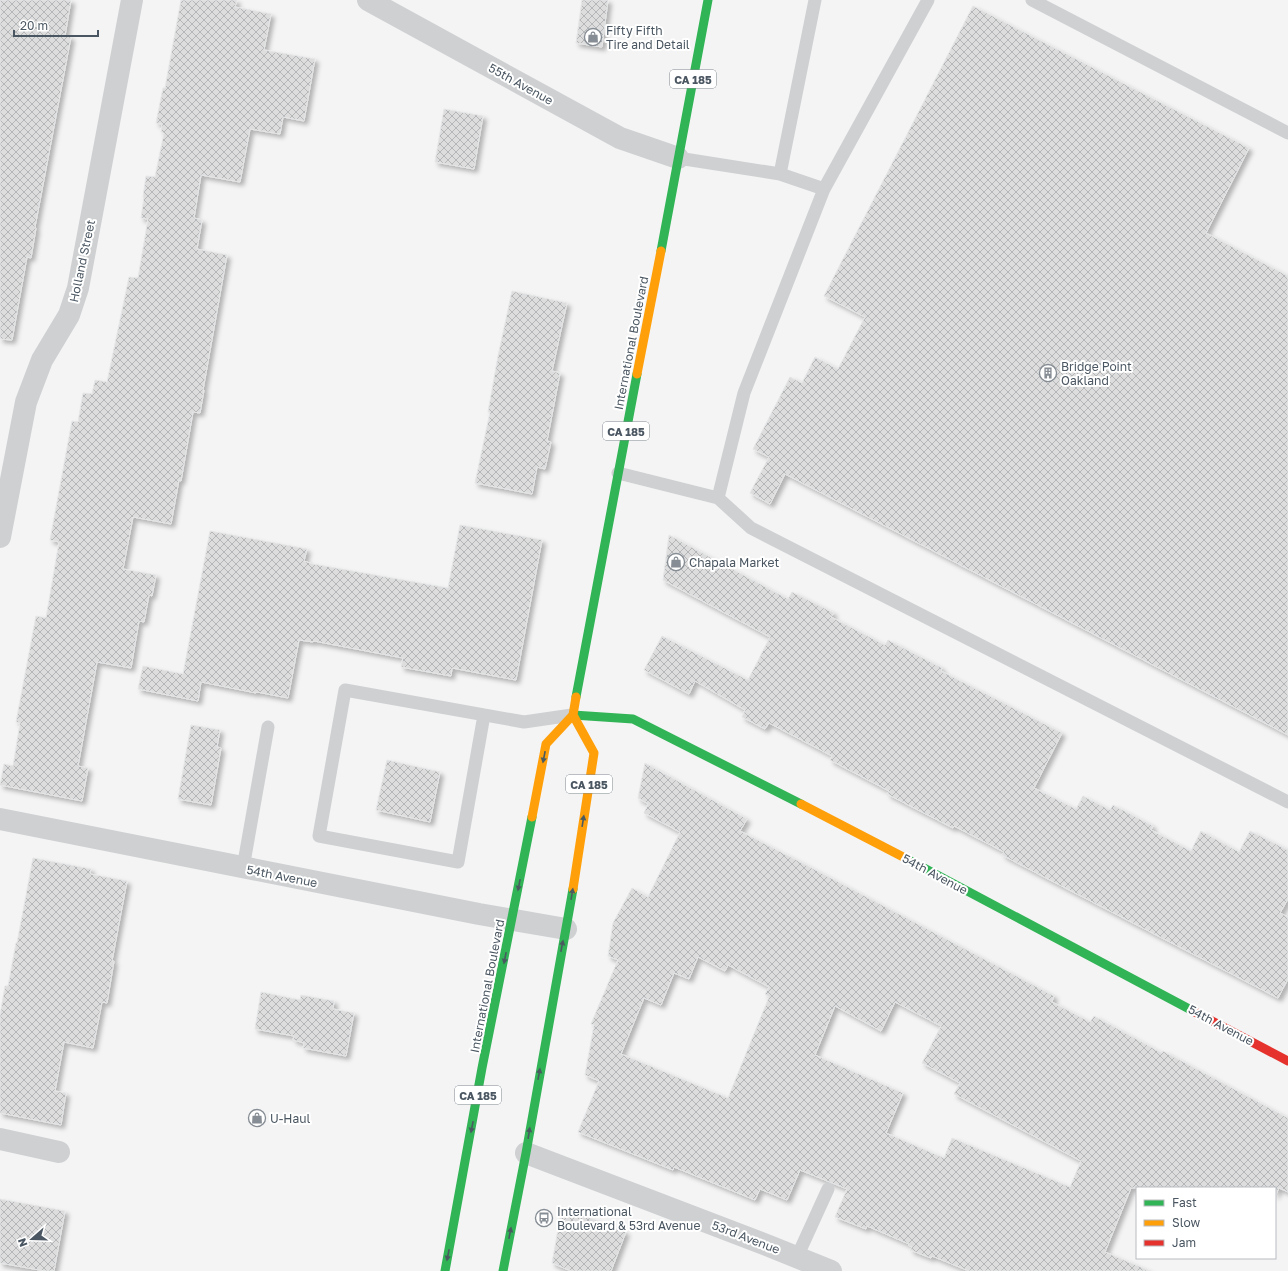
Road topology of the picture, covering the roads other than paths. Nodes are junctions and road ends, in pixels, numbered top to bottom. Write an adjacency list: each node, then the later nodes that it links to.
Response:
1 (132, 0): 13 (street, Holland Street)
2 (368, 0): 8 (street, 55th Avenue)
3 (708, 0): 8 (main road, International Boulevard / CA 185)
4 (815, 0): 9 (lane)
5 (928, 0): 10 (lane)
6 (1032, 0): 7 (lane)
7 (1288, 133)
8 (678, 158): 9 (lane); 11 (main road, International Boulevard / CA 185)
9 (780, 174): 10 (lane)
10 (824, 189): 12 (lane)
11 (618, 473): 12 (lane); 15 (main road, International Boulevard / CA 185)
12 (718, 498): 17 (lane)
13 (0, 537)
14 (484, 715): 14 (lane); 15 (lane)
15 (572, 715): 20 (main road, International Boulevard / CA 185, one-way to 20); 21 (main road, CA 185, one-way to 15); 22 (main road, 54th Avenue)
16 (268, 727): 19 (lane)
17 (1288, 802)
18 (0, 819): 19 (street, 54th Avenue)
19 (243, 868): 20 (street, 54th Avenue)
20 (512, 920): 21 (street, 54th Avenue); 28 (main road, International Boulevard / CA 185, one-way to 28)
21 (566, 929): 25 (main road, CA 185, one-way to 21)
22 (1288, 1060)
23 (0, 1139): 24 (street)
24 (59, 1152)
25 (526, 1153): 27 (street, 53rd Avenue); 29 (main road, CA 185, one-way to 25)
26 (828, 1189): 27 (lane)
27 (797, 1257): 30 (street, 53rd Avenue)
28 (445, 1271)
29 (503, 1271)
30 (831, 1271)

